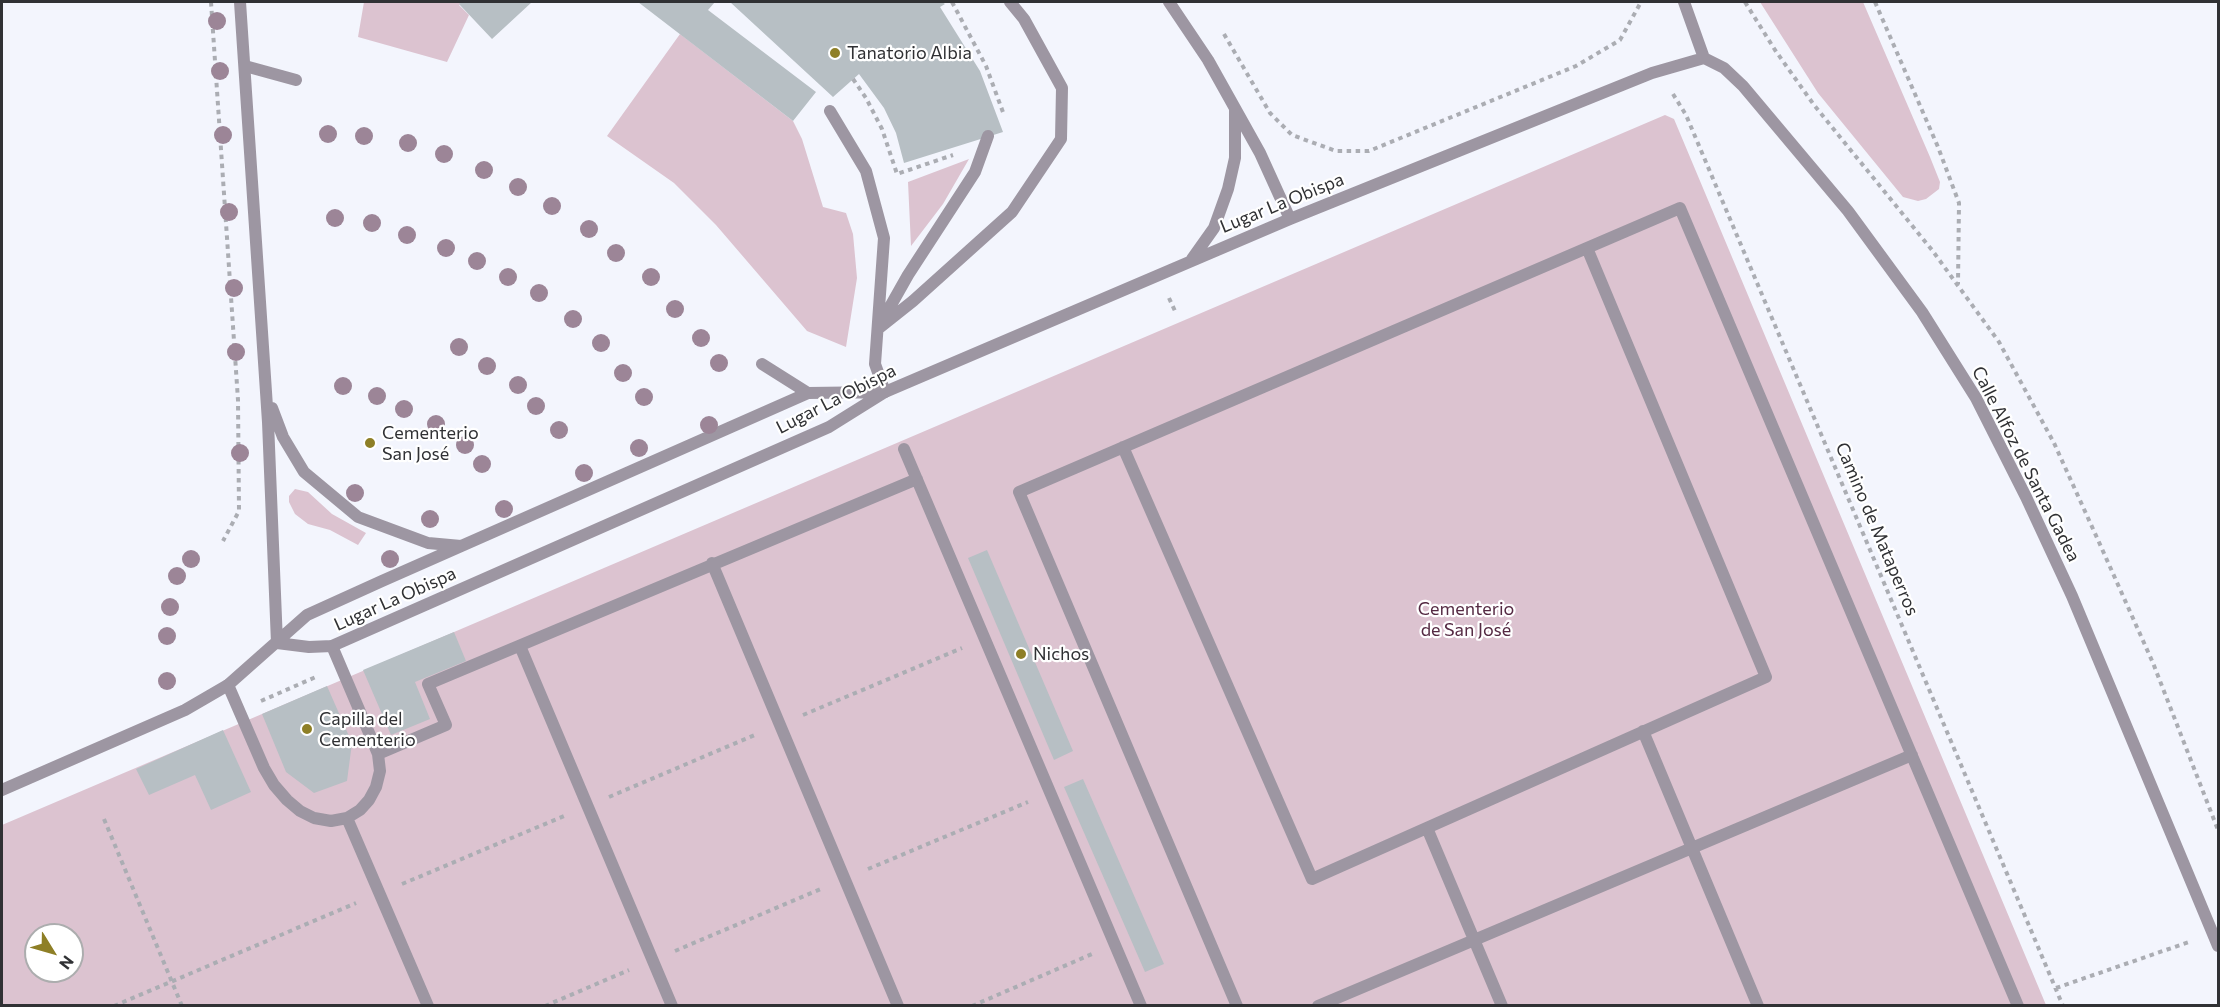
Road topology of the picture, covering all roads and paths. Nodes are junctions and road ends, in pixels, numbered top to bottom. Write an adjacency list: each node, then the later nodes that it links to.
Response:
1 (211, 2): 30 (path)
2 (240, 2): 11 (street)
3 (952, 2): 17 (path)
4 (1010, 2): 22 (street)
5 (1169, 2): 15 (street)
6 (1641, 2): 9 (path)
7 (1684, 2): 10 (street)
8 (1875, 2): 21 (path)
9 (1220, 28)
10 (1704, 58): 12 (street, Lugar La Obispa); 51 (street, Calle Alfoz de Santa Gadea)
11 (244, 66): 14 (street); 26 (street)
12 (1652, 73): 18 (street, Lugar La Obispa); 57 (path, Camino de Mataperros)
13 (853, 79): 17 (path)
14 (296, 80)
15 (1235, 109): 18 (street); 20 (street)
16 (830, 111): 22 (street)
17 (987, 140): 22 (street)
18 (1290, 219): 20 (street, Lugar La Obispa)
19 (1587, 248): 27 (street); 39 (street); 41 (street)
20 (1191, 261): 24 (street, Lugar La Obispa)
21 (1958, 285)
22 (879, 328): 24 (street)
23 (762, 364): 25 (street)
24 (885, 392): 25 (street); 35 (street, Lugar La Obispa)
25 (807, 393): 31 (street)
26 (266, 394): 31 (street); 34 (street)
27 (1123, 447): 47 (street); 66 (street)
28 (904, 449): 29 (street)
29 (916, 479): 32 (street); 33 (street)
30 (223, 541)
31 (462, 546): 34 (street)
32 (712, 563): 36 (street); 38 (street)
33 (984, 638): 38 (path); 43 (street)
34 (277, 643): 35 (street, Lugar La Obispa); 37 (street)
35 (332, 646): 40 (street)
36 (520, 646): 40 (street); 44 (street)
37 (228, 685): 42 (street); 45 (street)
38 (780, 725): 44 (path); 49 (street)
39 (1643, 731): 47 (street); 48 (street)
40 (378, 754): 45 (street)
41 (1912, 755): 48 (street); 70 (street)
42 (2, 789)
43 (1050, 793): 49 (path); 53 (street)
44 (588, 806): 50 (path); 55 (street)
45 (346, 818): 50 (street)
46 (104, 819): 56 (path)
47 (1427, 828): 52 (street)
48 (1691, 848): 52 (street); 69 (street)
49 (845, 879): 55 (path); 63 (street)
50 (380, 893): 56 (path); 60 (street)
51 (2213, 934): 54 (street, Calle Alfoz de Santa Gadea); 57 (path)
52 (1474, 940): 67 (street); 68 (street)
53 (1115, 944): 64 (path); 65 (street)
54 (2218, 946)
55 (653, 960): 61 (path); 62 (street)
56 (172, 981): 58 (path); 59 (path)
57 (2056, 988): 71 (path, Camino de Mataperros)
58 (114, 1005)
59 (182, 1005)
60 (428, 1005)
61 (545, 1005)
62 (672, 1005)
63 (898, 1005)
64 (972, 1005)
65 (1141, 1005)
66 (1238, 1005)
67 (1318, 1005)
68 (1502, 1005)
69 (1758, 1005)
70 (2018, 1005)
71 (2063, 1005)

